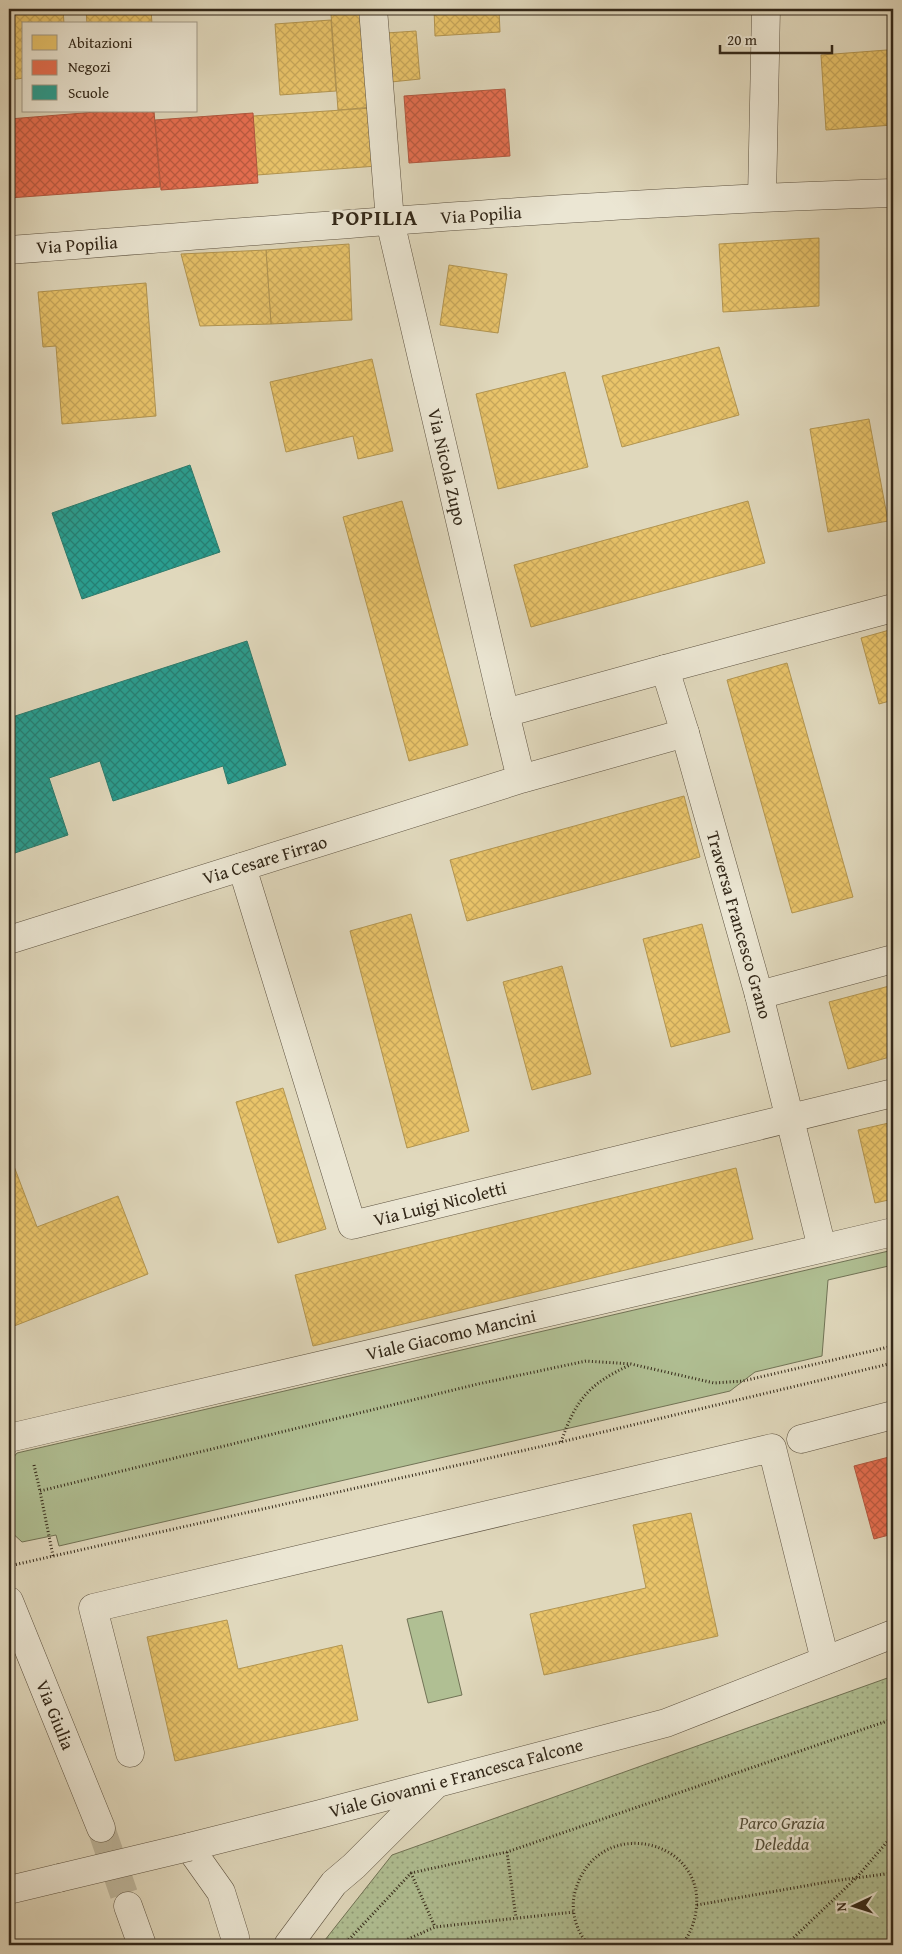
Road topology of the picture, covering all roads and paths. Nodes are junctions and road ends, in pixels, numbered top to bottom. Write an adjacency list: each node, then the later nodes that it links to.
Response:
1 (373, 9): 5 (street, Via Nicola Zupo)
2 (766, 9): 4 (street)
3 (893, 192): 4 (street, Via Popilia)
4 (762, 197): 5 (street, Via Popilia)
5 (390, 221): 6 (street, Via Popilia); 9 (street, Via Nicola Zupo)
6 (9, 250)
7 (893, 608): 8 (street)
8 (665, 669): 9 (street); 10 (street, Traversa Francesco Grano)
9 (505, 713): 11 (street, Via Nicola Zupo)
10 (685, 733): 11 (street, Via Cesare Firrao); 15 (street, Traversa Francesco Grano)
11 (521, 780): 12 (street, Via Cesare Firrao)
12 (242, 867): 13 (street, Via Cesare Firrao); 17 (street, Via Luigi Nicoletti)
13 (9, 940)
14 (893, 959): 15 (street)
15 (759, 995): 17 (street, Traversa Francesco Grano)
16 (893, 1093): 17 (street, Via Luigi Nicoletti)
17 (791, 1118): 19 (street, Traversa Francesco Grano)
18 (893, 1232): 19 (street, Viale Giacomo Mancini)
19 (822, 1248): 24 (street, Viale Giacomo Mancini)
20 (893, 1346): 22 (path)
21 (893, 1363): 26 (path)
22 (631, 1364): 26 (path); 28 (path)
23 (893, 1415): 25 (street)
24 (9, 1438)
25 (800, 1439)
26 (561, 1442): 29 (path)
27 (32, 1458): 28 (path)
28 (40, 1492): 29 (path)
29 (53, 1556): 30 (path)
30 (9, 1566)
31 (9, 1601): 37 (street, Via Giulia)
32 (893, 1634): 33 (street, Viale Giovanni e Francesca Falcone)
33 (825, 1660): 35 (street); 36 (street, Viale Giovanni e Francesca Falcone)
34 (893, 1719): 40 (path)
35 (130, 1753)
36 (436, 1783): 39 (street, Viale Giovanni e Francesca Falcone); 52 (street)
37 (101, 1828)
38 (893, 1835): 43 (path)
39 (189, 1847): 44 (street, Viale Giovanni e Francesca Falcone, bridge); 51 (street)
40 (507, 1852): 41 (path); 48 (path)
41 (411, 1873): 49 (path); 53 (path)
42 (893, 1873): 43 (path)
43 (857, 1877): 45 (path); 57 (path)
44 (9, 1890)
45 (697, 1905): 47 (path); 56 (path)
46 (128, 1906): 50 (street)
47 (574, 1912): 48 (path); 55 (path)
48 (516, 1918): 49 (path)
49 (434, 1927): 54 (path)
50 (142, 1945)
51 (234, 1945)
52 (288, 1945)
53 (344, 1945)
54 (395, 1945)
55 (589, 1945)
56 (681, 1945)
57 (786, 1945)

